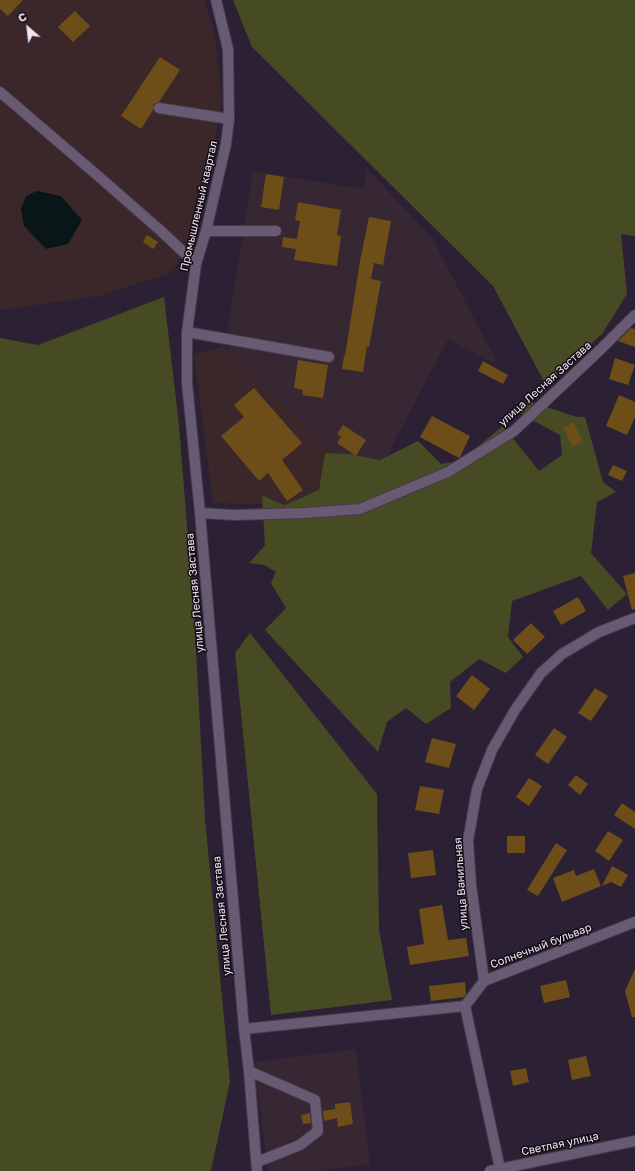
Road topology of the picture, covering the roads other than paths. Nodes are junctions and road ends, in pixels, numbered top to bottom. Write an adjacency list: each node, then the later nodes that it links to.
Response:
1 (216, 0): 4 (street, Промышленный квартал)
2 (0, 92): 7 (street)
3 (159, 108): 4 (street)
4 (229, 119): 5 (street, Промышленный квартал)
5 (206, 231): 6 (street); 7 (street, Промышленный квартал)
6 (276, 231)
7 (196, 264): 9 (street, Промышленный квартал)
8 (635, 315): 11 (street, улица Лесная Застава)
9 (187, 332): 10 (street); 11 (street, Промышленный квартал)
10 (330, 358)
11 (200, 513): 16 (street, улица Лесная Застава)
12 (635, 618): 14 (street, улица Ванильная)
13 (635, 922): 14 (street, Солнечный бульвар)
14 (484, 981): 15 (street, Солнечный бульвар)
15 (465, 1006): 16 (street); 20 (street)
16 (244, 1029): 17 (street, улица Лесная Застава)
17 (249, 1071): 19 (street, улица Лесная Застава); 19 (street)
18 (635, 1141): 20 (street, Светлая улица)
19 (257, 1167)
20 (500, 1169): 21 (street, Светлая улица)
21 (490, 1171)

